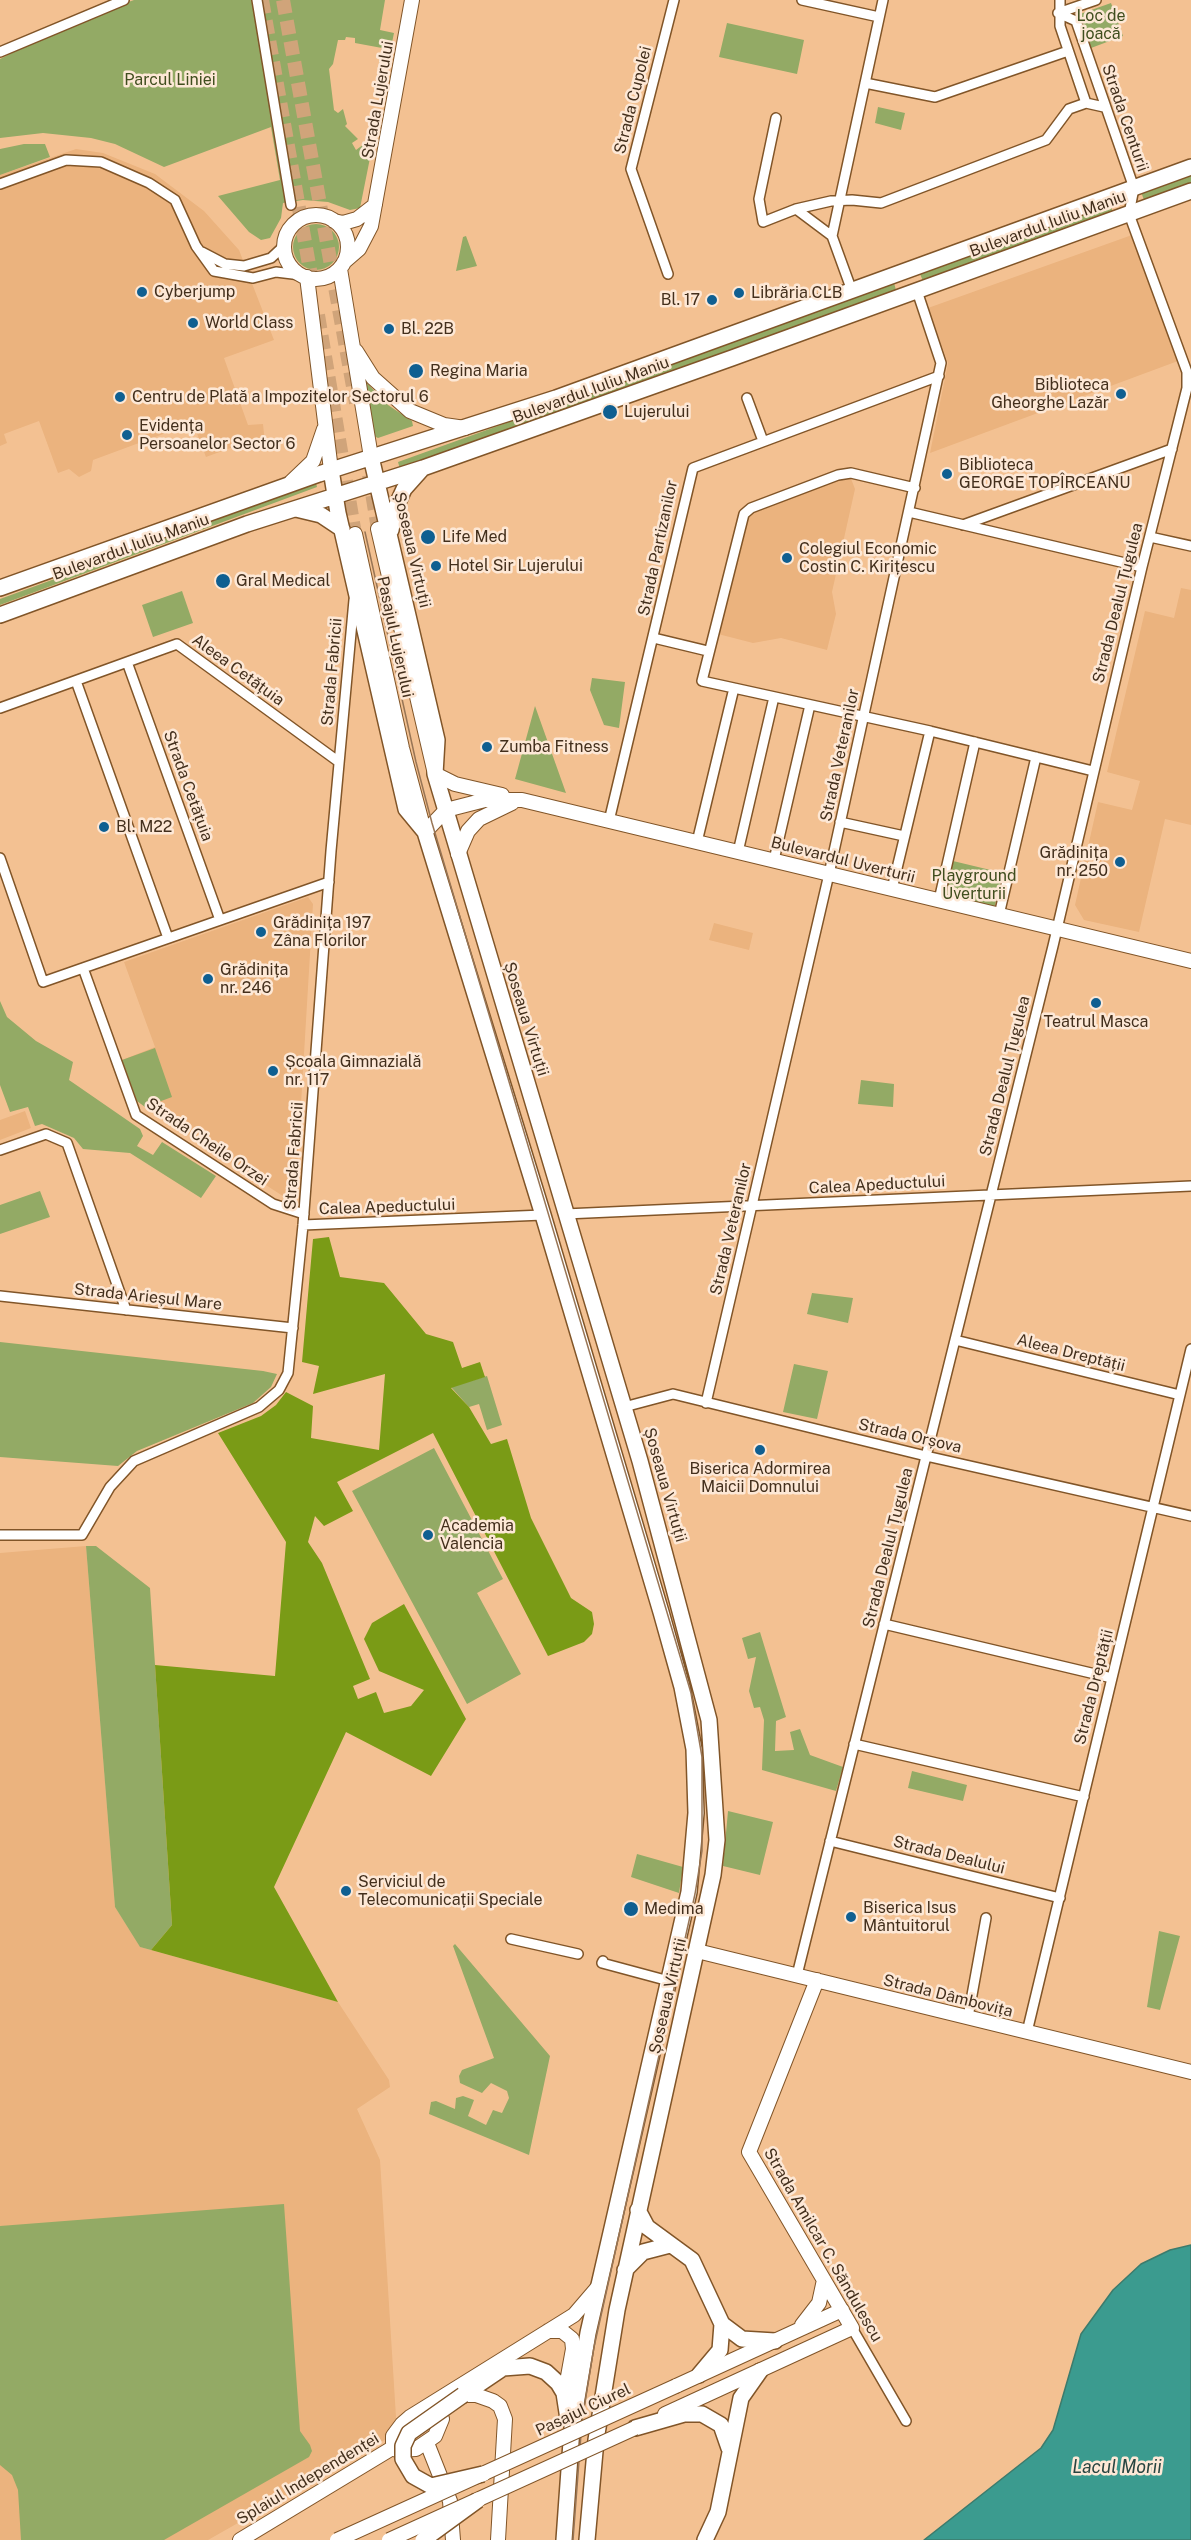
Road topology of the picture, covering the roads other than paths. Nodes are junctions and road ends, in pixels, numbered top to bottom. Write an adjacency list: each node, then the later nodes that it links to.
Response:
1 (124, 0): 12 (street)
2 (257, 0): 22 (street)
3 (412, 0): 23 (main road, Strada Lujerului)
4 (674, 0): 31 (street, Strada Cupolei)
5 (802, 0): 10 (street)
6 (883, 0): 10 (street)
7 (1060, 0): 9 (street)
8 (1096, 0): 9 (street)
9 (1058, 13): 11 (street); 15 (street, Strada Centurii)
10 (879, 17): 13 (street)
11 (1068, 51): 13 (street); 14 (street)
12 (0, 52)
13 (865, 83): 21 (street)
14 (1086, 103): 15 (street); 21 (street)
15 (1104, 107): 19 (street, Strada Centurii)
16 (776, 118): 24 (street)
17 (1191, 167): 19 (main road, Bulevardul Iuliu Maniu)
18 (0, 184): 28 (street)
19 (1134, 188): 25 (street); 33 (main road, Bulevardul Iuliu Maniu)
20 (1191, 190): 25 (main road, Bulevardul Iuliu Maniu)
21 (840, 200): 24 (street); 27 (street)
22 (291, 205)
23 (375, 205): 26 (main road); 30 (main road, Strada Lujerului)
24 (796, 209): 27 (street)
25 (1129, 214): 34 (main road, Bulevardul Iuliu Maniu); 36 (street, Strada Dealul Țugulea)
26 (334, 221): 29 (main road); 30 (main road)
27 (832, 236): 33 (street)
28 (196, 246): 29 (street); 32 (street)
29 (285, 246): 32 (main road)
30 (342, 266): 32 (main road); 35 (main road)
31 (668, 274)
32 (304, 276): 40 (main road)
33 (852, 291): 41 (main road, Bulevardul Iuliu Maniu)
34 (917, 291): 37 (street, Strada Veteranilor); 45 (main road, Bulevardul Iuliu Maniu)
35 (352, 342): 41 (main road); 44 (main road)
36 (1186, 357): 39 (street, Strada Dealul Țugulea)
37 (939, 376): 42 (street, Strada Partizanilor); 49 (street, Strada Veteranilor)
38 (747, 398): 42 (street)
39 (1188, 403): 43 (street, Strada Dealul Țugulea)
40 (326, 415): 46 (main road); 48 (main road)
41 (465, 428): 44 (main road, Bulevardul Iuliu Maniu)
42 (763, 441): 62 (street, Strada Partizanilor)
43 (1172, 449): 53 (street); 56 (street, Strada Dealul Țugulea)
44 (371, 458): 46 (main road, Bulevardul Iuliu Maniu); 47 (main road, Șoseaua Virtuții)
45 (423, 468): 47 (main road, Bulevardul Iuliu Maniu); 55 (main road)
46 (331, 470): 48 (main road, Bulevardul Iuliu Maniu); 50 (main road, Șoseaua Virtuții)
47 (377, 483): 50 (main road, Bulevardul Iuliu Maniu); 55 (main road, Șoseaua Virtuții)
48 (289, 484): 60 (main road, Bulevardul Iuliu Maniu)
49 (915, 488): 52 (street, Strada Veteranilor); 63 (street)
50 (335, 496): 51 (main road, Bulevardul Iuliu Maniu); 54 (main road, Șoseaua Virtuții)
51 (293, 509): 54 (main road); 61 (main road, Bulevardul Iuliu Maniu)
52 (909, 512): 53 (street); 70 (street, Strada Veteranilor)
53 (963, 525): 58 (street)
54 (349, 531): 59 (main road, Șoseaua Virtuții); 81 (main road, Pasajul Lujerului)
55 (384, 533): 76 (main road, Pasajul Lujerului); 76 (main road, Șoseaua Virtuții)
56 (1150, 537): 57 (street); 58 (street, Strada Dealul Țugulea)
57 (1191, 546)
58 (1142, 567): 75 (street, Strada Dealul Țugulea)
59 (355, 587): 74 (street, Strada Fabricii); 81 (main road, Șoseaua Virtuții)
60 (0, 588)
61 (0, 615)
62 (654, 638): 63 (street); 79 (street, Strada Partizanilor)
63 (708, 651): 66 (street)
64 (127, 662): 65 (street, Aleea Cetățuia); 74 (street, Aleea Cetățuia); 93 (street, Strada Cetățuia)
65 (75, 681): 69 (street, Aleea Cetățuia); 95 (street)
66 (734, 688): 67 (street); 83 (street)
67 (774, 697): 68 (street); 84 (street)
68 (810, 705): 70 (street); 87 (street)
69 (0, 708)
70 (863, 717): 71 (street); 80 (street, Strada Veteranilor)
71 (930, 731): 72 (street); 82 (street)
72 (975, 742): 73 (street); 91 (street)
73 (1036, 757): 75 (street); 92 (street)
74 (339, 762): 89 (street, Strada Fabricii)
75 (1093, 771): 94 (street, Strada Dealul Țugulea)
76 (435, 774): 77 (main road); 78 (main road, Șoseaua Virtuții)
77 (522, 800): 78 (main road, Bulevardul Uverturii); 79 (main road, Bulevardul Uverturii); 85 (main road)
78 (446, 810): 81 (main road); 85 (main road, Șoseaua Virtuții)
79 (609, 821): 83 (main road, Bulevardul Uverturii)
80 (840, 822): 82 (street); 88 (street, Strada Veteranilor)
81 (425, 832): 104 (main road, Șoseaua Virtuții)
82 (904, 836): 90 (street)
83 (697, 842): 84 (main road, Bulevardul Uverturii)
84 (738, 852): 87 (main road, Bulevardul Uverturii)
85 (458, 854): 103 (main road, Șoseaua Virtuții)
86 (0, 858): 97 (street)
87 (774, 860): 88 (main road, Bulevardul Uverturii)
88 (829, 874): 90 (main road, Bulevardul Uverturii); 101 (street, Strada Veteranilor)
89 (329, 882): 93 (street); 102 (street, Strada Fabricii)
90 (892, 889): 91 (main road, Bulevardul Uverturii)
91 (939, 900): 92 (main road, Bulevardul Uverturii)
92 (999, 915): 94 (main road, Bulevardul Uverturii)
93 (220, 920): 95 (street)
94 (1057, 929): 96 (main road, Bulevardul Uverturii); 100 (street, Strada Dealul Țugulea)
95 (168, 938): 97 (street)
96 (1191, 962)
97 (83, 968): 102 (street, Strada Cheile Orzei)
98 (0, 1150): 107 (street)
99 (1191, 1186): 100 (street, Calea Apeductului)
100 (991, 1194): 101 (street, Calea Apeductului); 109 (street, Strada Dealul Țugulea)
101 (752, 1205): 103 (street, Calea Apeductului); 112 (street, Strada Veteranilor)
102 (304, 1214): 105 (street, Strada Fabricii)
103 (565, 1214): 113 (main road, Șoseaua Virtuții)
104 (543, 1215): 105 (street, Calea Apeductului); 131 (main road, Șoseaua Virtuții)
105 (303, 1225): 108 (street, Strada Fabricii)
106 (0, 1296): 107 (street, Strada Arieșul Mare)
107 (126, 1310): 108 (street, Strada Arieșul Mare)
108 (293, 1328): 117 (street, Strada Fabricii)
109 (955, 1340): 111 (street, Aleea Dreptății); 114 (street, Strada Dealul Țugulea)
110 (1191, 1349): 111 (street, Strada Dreptății)
111 (1180, 1395): 115 (street, Strada Dreptății)
112 (706, 1402): 113 (street, Strada Orșova); 114 (street, Strada Orșova)
113 (624, 1407): 126 (main road, Șoseaua Virtuții)
114 (926, 1456): 115 (street, Strada Orșova); 118 (street, Strada Dealul Țugulea)
115 (1153, 1507): 116 (street, Strada Orșova); 119 (street, Strada Dreptății)
116 (1191, 1516)
117 (0, 1535)
118 (884, 1624): 119 (street); 120 (street, Strada Dealul Țugulea)
119 (1112, 1678): 121 (street, Strada Dreptății)
120 (854, 1744): 121 (street); 122 (street, Strada Dealul Țugulea)
121 (1084, 1797): 123 (street, Strada Dreptății)
122 (830, 1841): 123 (street, Strada Dealului); 129 (street, Strada Dealul Țugulea)
123 (1060, 1898): 133 (street, Strada Dreptății)
124 (986, 1918): 132 (street)
125 (511, 1939): 127 (street)
126 (697, 1951): 129 (main road, Strada Dâmbovița); 135 (main road, Șoseaua Virtuții)
127 (578, 1954)
128 (603, 1961): 131 (street)
129 (797, 1975): 130 (main road, Strada Dâmbovița)
130 (817, 1980): 132 (main road, Strada Dâmbovița); 138 (main road, Strada Amilcar C. Săndulescu)
131 (669, 1981): 139 (main road, Șoseaua Virtuții)
132 (968, 2018): 133 (main road, Strada Dâmbovița)
133 (1027, 2032): 134 (main road, Strada Dâmbovița)
134 (1191, 2072)
135 (638, 2210): 136 (main road); 137 (main road, Șoseaua Virtuții)
136 (670, 2246): 137 (main road); 141 (main road)
137 (625, 2270): 166 (main road, Șoseaua Virtuții)
138 (824, 2280): 140 (main road, Strada Amilcar C. Săndulescu); 144 (main road)
139 (598, 2287): 143 (main road, Splaiul Independenței); 150 (main road, Șoseaua Virtuții)
140 (842, 2310): 142 (main road, Strada Amilcar C. Săndulescu); 144 (main road, Pasajul Ciurel)
141 (722, 2324): 145 (main road); 147 (main road)
142 (852, 2328): 146 (main road); 151 (street, Strada Amilcar C. Săndulescu)
143 (546, 2331): 149 (main road, Splaiul Independenței); 150 (main road)
144 (790, 2334): 145 (main road, Pasajul Ciurel)
145 (775, 2341): 147 (main road, Pasajul Ciurel)
146 (760, 2371): 153 (main road); 156 (main road)
147 (699, 2375): 157 (main road, Pasajul Ciurel, bridge)
148 (463, 2395): 152 (main road); 157 (main road, bridge); 164 (main road)
149 (436, 2402): 154 (main road); 155 (main road, Splaiul Independenței)
150 (575, 2404): 152 (main road, Șoseaua Virtuții)
151 (906, 2421)
152 (572, 2428): 165 (main road, Șoseaua Virtuții)
153 (636, 2428): 156 (main road); 158 (main road, bridge)
154 (427, 2443): 155 (main road, Splaiul Independenței); 163 (main road)
155 (394, 2447): 159 (main road, Splaiul Independenței)
156 (729, 2451): 167 (main road)
157 (483, 2474): 160 (main road, Pasajul Ciurel, bridge)
158 (478, 2500): 161 (main road, bridge); 162 (main road, bridge)
159 (240, 2540)
160 (337, 2540)
161 (389, 2540)
162 (423, 2540)
163 (453, 2540)
164 (498, 2540)
165 (564, 2540)
166 (587, 2540)
167 (705, 2540)

